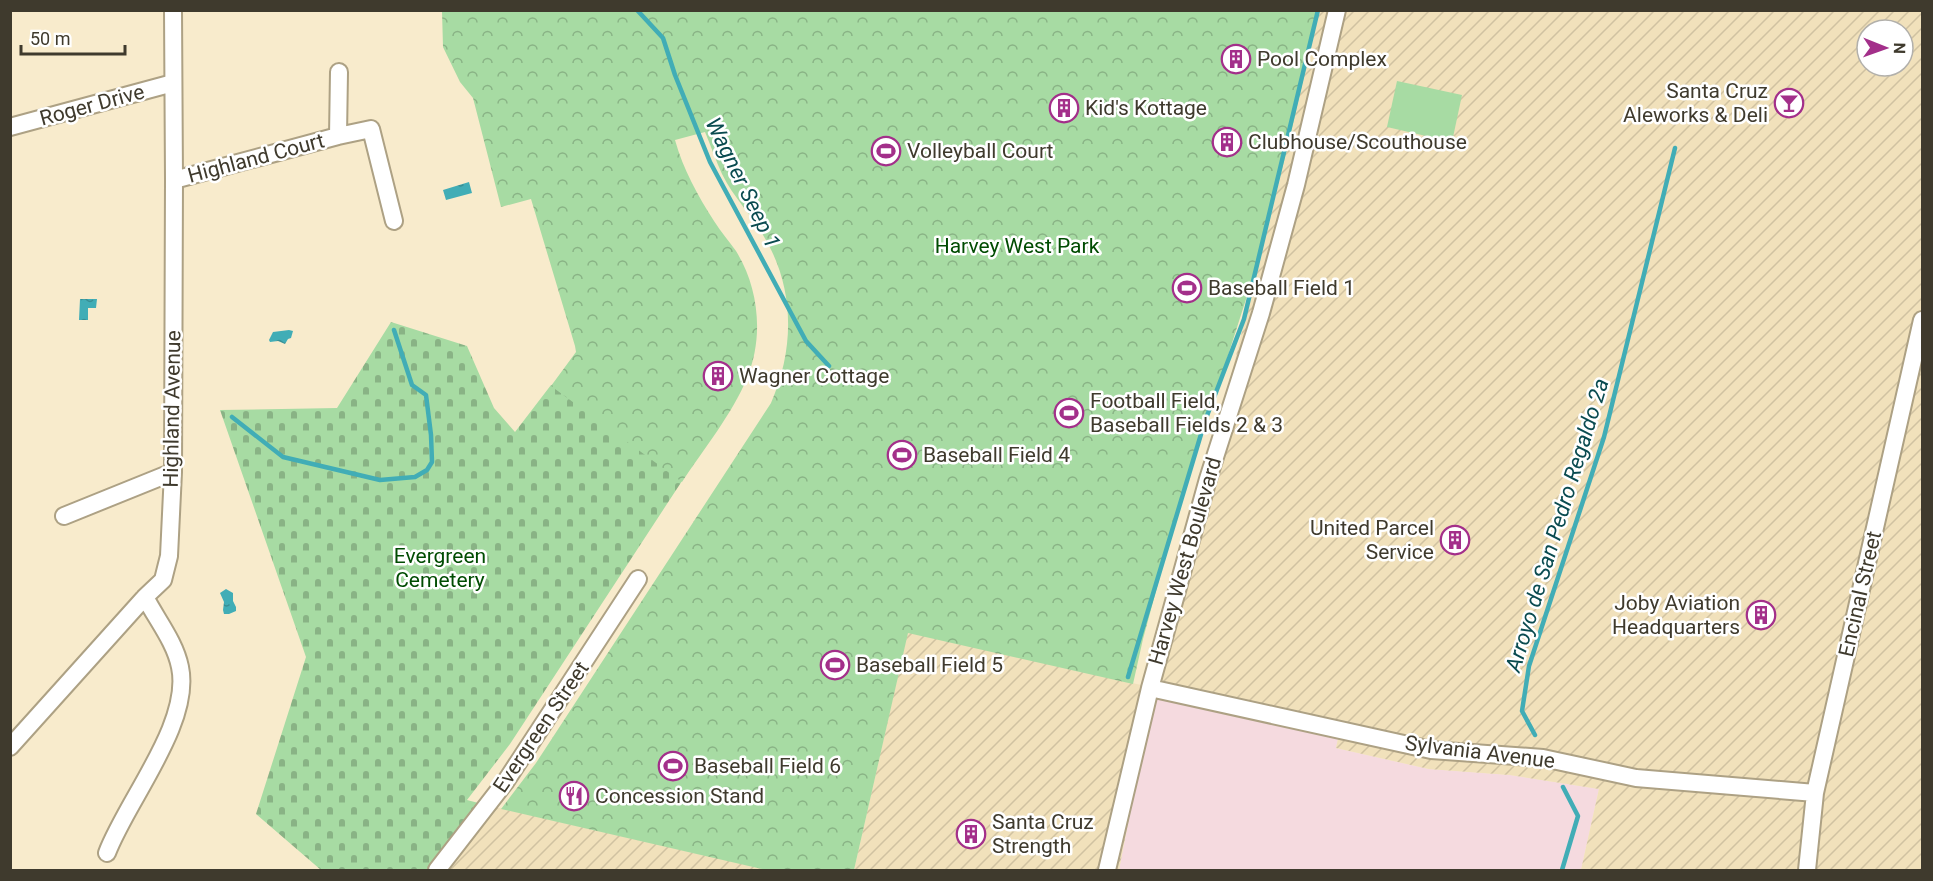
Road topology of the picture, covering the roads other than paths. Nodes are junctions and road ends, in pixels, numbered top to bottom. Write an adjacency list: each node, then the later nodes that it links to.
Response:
1 (173, 10): 4 (street, Highland Avenue)
2 (1337, 10): 14 (street, Harvey West Boulevard)
3 (339, 72): 6 (street, Highland Court)
4 (173, 83): 5 (street, Roger Drive); 7 (street, Highland Avenue)
5 (10, 127)
6 (338, 136): 7 (street, Highland Court); 8 (street, Highland Court)
7 (174, 180): 10 (street, Highland Avenue)
8 (394, 221)
9 (1923, 320): 16 (street, Encinal Street)
10 (172, 472): 11 (street); 13 (street, Highland Avenue)
11 (64, 516)
12 (638, 579): 18 (street, Evergreen Street)
13 (145, 597): 15 (street, Highland Avenue); 17 (street)
14 (1150, 688): 16 (street, Sylvania Avenue); 19 (street, Harvey West Boulevard)
15 (10, 747)
16 (1815, 793): 20 (street, Encinal Street)
17 (106, 853)
18 (437, 870)
19 (1107, 870)
20 (1807, 870)

